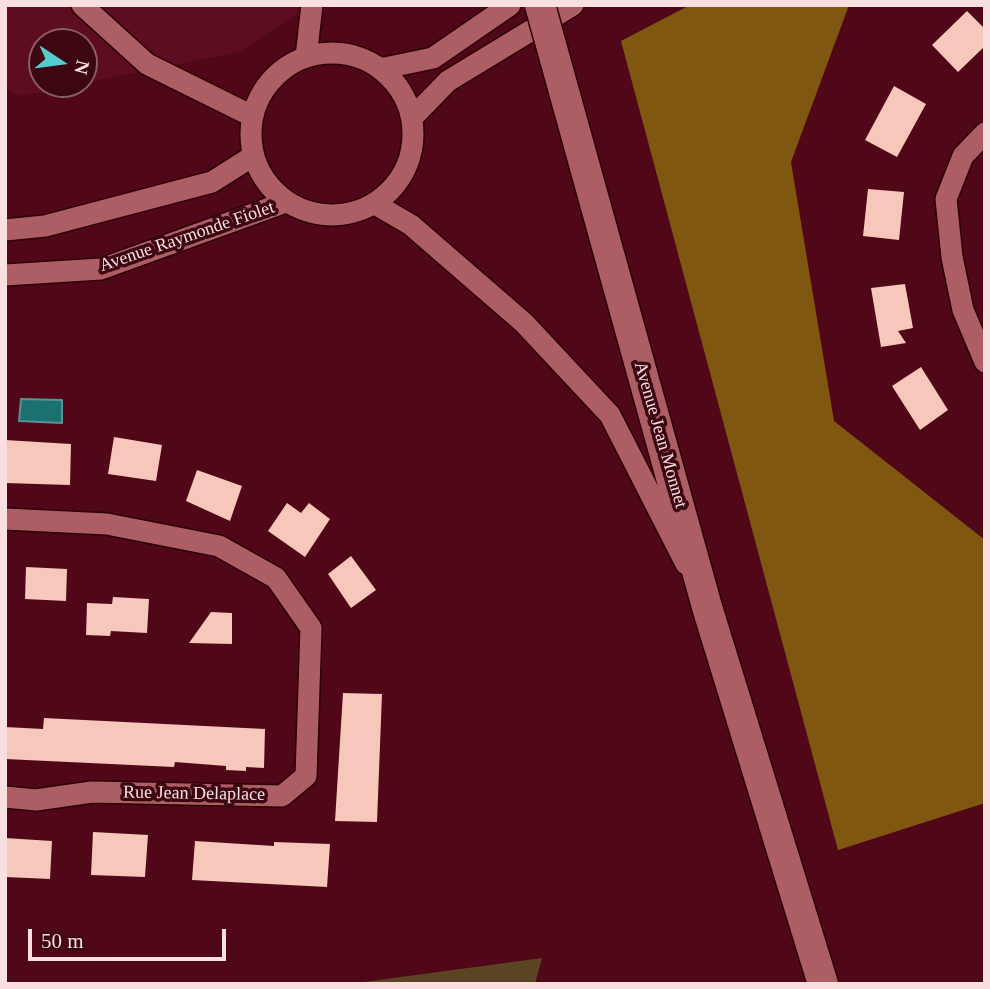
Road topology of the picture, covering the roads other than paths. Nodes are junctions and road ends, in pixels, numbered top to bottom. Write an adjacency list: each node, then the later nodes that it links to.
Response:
1 (82, 5): 8 (street)
2 (312, 5): 6 (street)
3 (510, 5): 7 (street)
4 (540, 5): 18 (main road, Avenue Jean Monnet, bridge)
5 (573, 5): 9 (street)
6 (306, 57): 7 (street); 8 (street)
7 (380, 69): 9 (street)
8 (252, 116): 11 (street)
9 (412, 118): 13 (street)
10 (985, 132): 16 (street)
11 (253, 156): 12 (street); 14 (street)
12 (286, 202): 13 (street); 15 (street, Avenue Raymonde Fiolet)
13 (375, 204): 18 (street)
14 (5, 230)
15 (5, 275)
16 (985, 362)
17 (5, 519): 19 (street, Rue Jean Delaplace)
18 (708, 607): 20 (main road, Avenue Jean Monnet)
19 (5, 797)
20 (820, 974)

